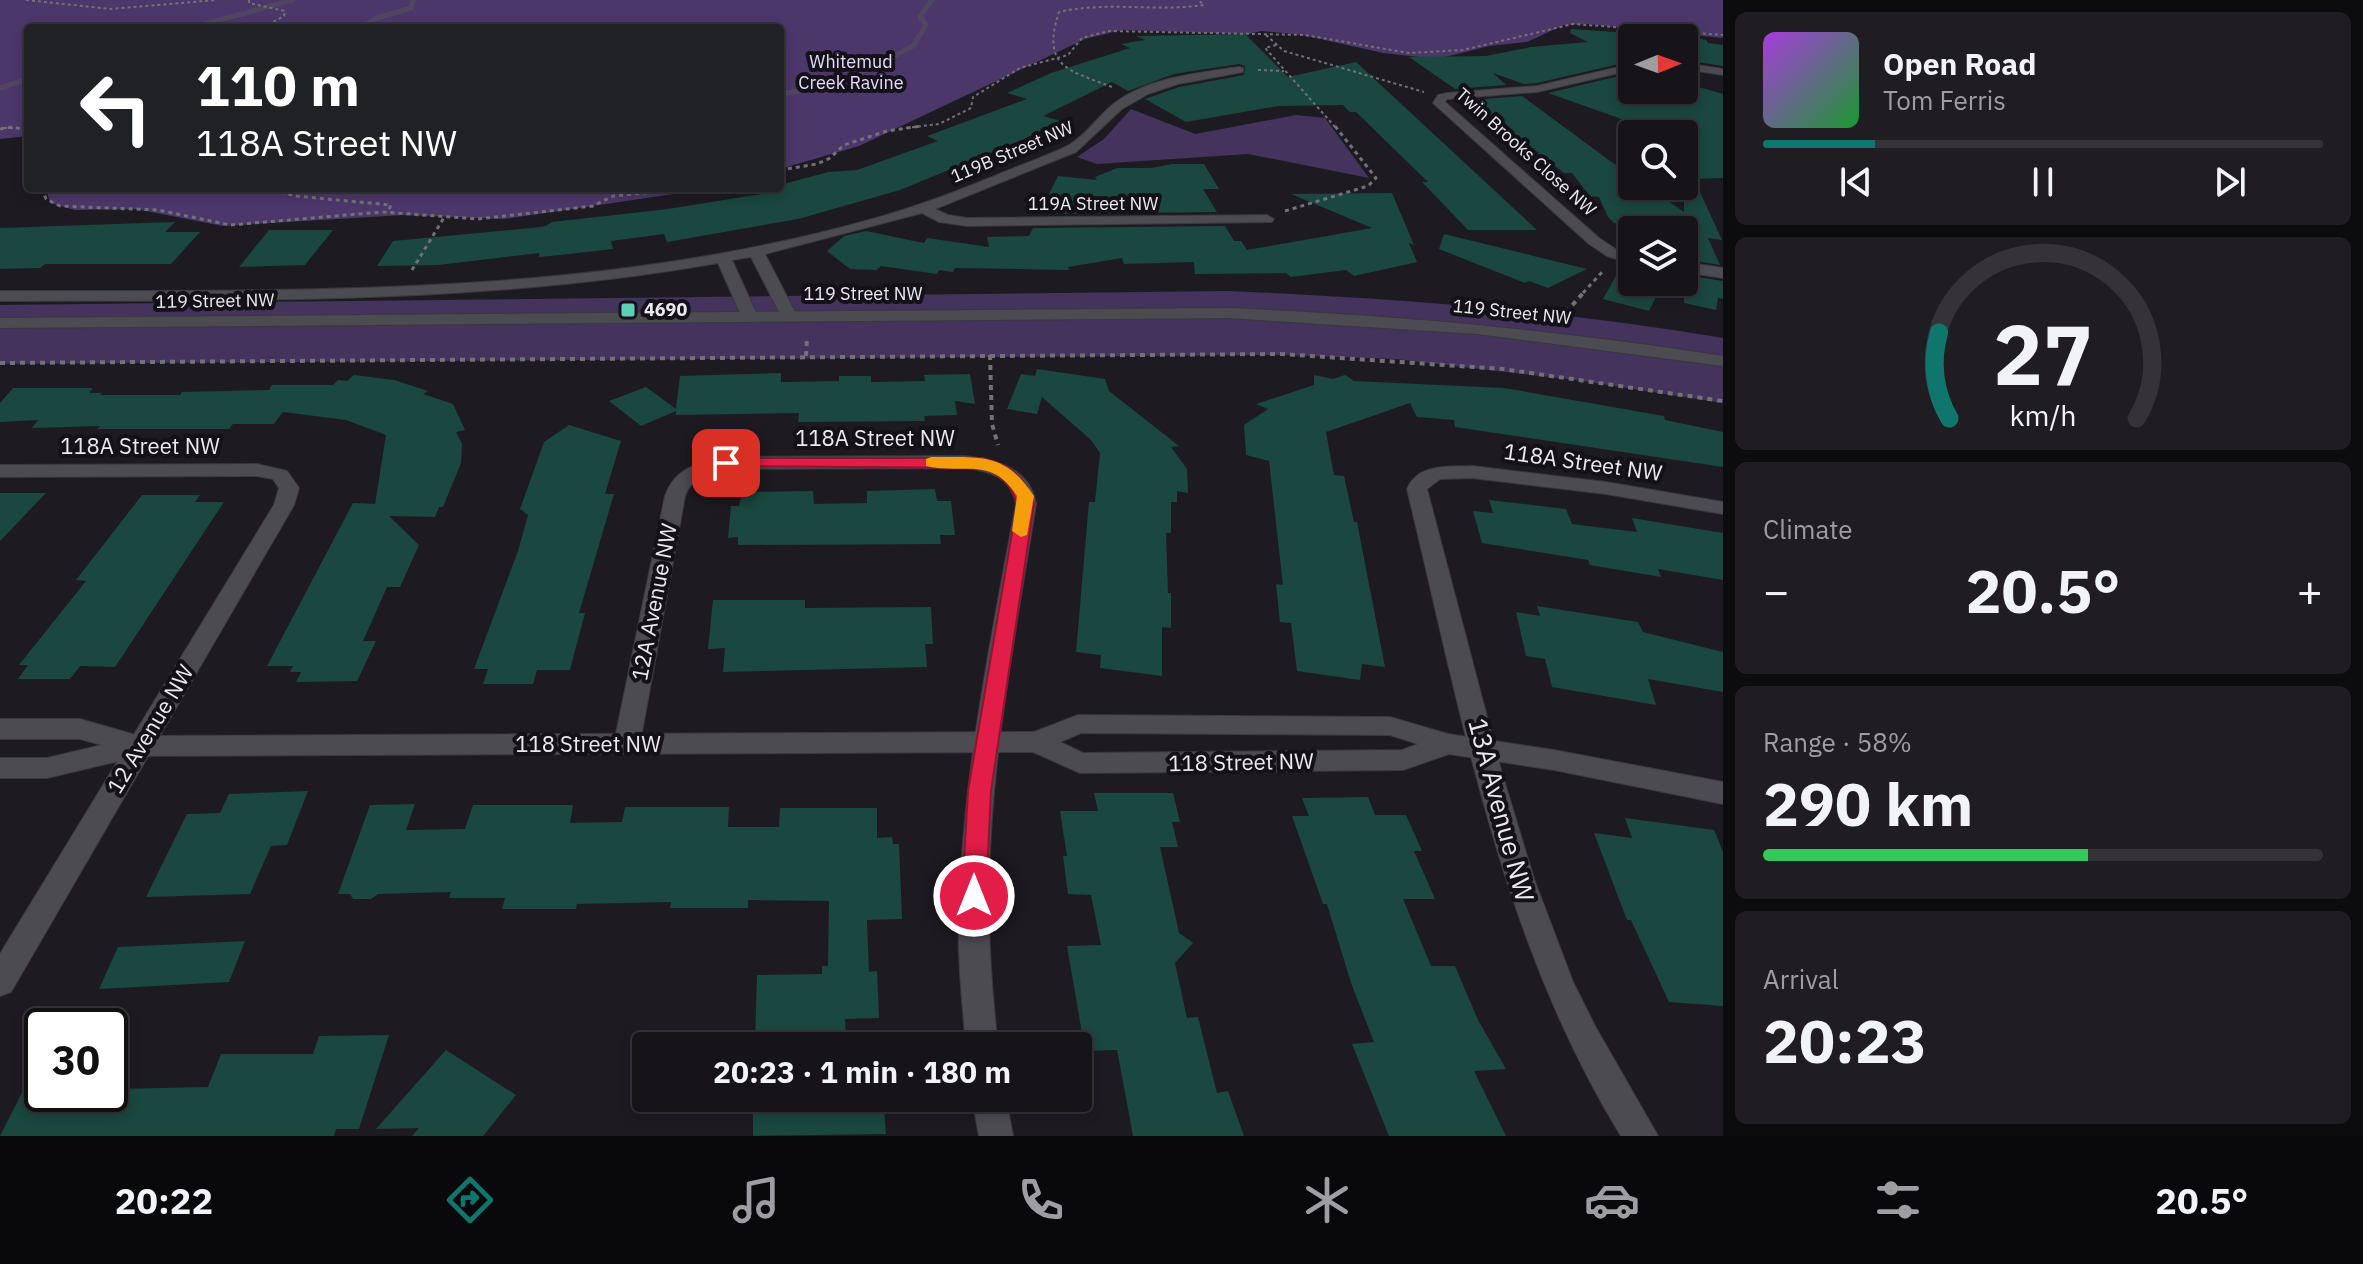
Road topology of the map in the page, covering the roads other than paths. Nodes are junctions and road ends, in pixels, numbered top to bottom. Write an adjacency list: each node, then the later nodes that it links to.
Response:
1 (1698, 68): 4 (street)
2 (1239, 70): 5 (street, 119B Street NW)
3 (1618, 70): 8 (street, Twin Brooks Close NW)
4 (1723, 72)
5 (923, 208): 6 (street, 119A Street NW); 7 (street, 119 Street NW)
6 (1267, 219)
7 (756, 252): 9 (street, 119 Street NW); 13 (street)
8 (1618, 254)
9 (724, 259): 12 (street, 119 Street NW); 14 (street)
10 (1698, 269): 11 (street)
11 (1723, 273)
12 (0, 296)
13 (788, 314): 14 (street, 119 Street NW); 16 (street, 119 Street NW)
14 (749, 315): 15 (street, 119 Street NW)
15 (0, 323)
16 (1723, 361)
17 (698, 469): 23 (street, 118A Street NW); 25 (street, 12A Avenue NW)
18 (0, 471): 20 (street, 118A Street NW)
19 (1436, 473): 21 (street, 118A Street NW); 28 (street, 13A Avenue NW)
20 (280, 475): 27 (street, 12 Avenue NW)
21 (1723, 508)
22 (0, 729): 27 (street, 118 Street NW)
23 (986, 742): 24 (street, 118 Street NW); 25 (street, 118 Street NW); 32 (street)
24 (1036, 742): 26 (street, 118 Street NW); 26 (street, 118 Street NW)
25 (627, 743): 27 (street, 118 Street NW)
26 (1448, 744): 28 (street, 118 Street NW)
27 (140, 746): 29 (street, 118 Street NW); 31 (street, 12 Avenue NW)
28 (1482, 749): 30 (street, 118 Street NW); 35 (street, 13A Avenue NW)
29 (0, 768)
30 (1723, 793)
31 (0, 982)
32 (981, 1032)
33 (992, 1112): 34 (street)
34 (996, 1136)
35 (1641, 1136)

